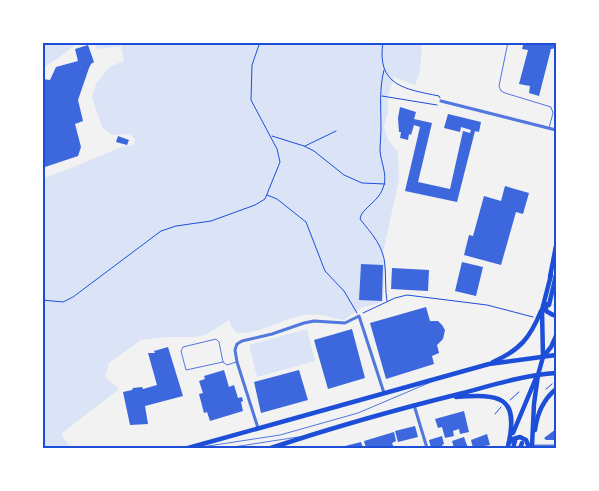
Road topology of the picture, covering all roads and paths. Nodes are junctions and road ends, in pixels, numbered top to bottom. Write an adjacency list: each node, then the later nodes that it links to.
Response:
1 (260, 42): 10 (path)
2 (383, 42): 4 (path)
3 (508, 42): 7 (lane)
4 (384, 70): 5 (path); 6 (path)
5 (380, 95): 6 (path); 13 (path)
6 (441, 101): 7 (street)
7 (549, 128): 8 (street)
8 (556, 130)
9 (336, 132): 11 (path)
10 (271, 136): 11 (path); 12 (path)
11 (304, 146): 13 (path)
12 (277, 173): 17 (path); 22 (path)
13 (385, 184): 18 (path)
14 (556, 246): 16 (main road)
15 (556, 274): 19 (main road)
16 (551, 275): 20 (main road); 21 (main road)
17 (42, 300)
18 (387, 302): 22 (path); 23 (path)
19 (549, 305)
20 (542, 310): 26 (main road); 29 (main road)
21 (556, 315)
22 (359, 316): 28 (street); 37 (street)
23 (534, 318)
24 (556, 336): 26 (main road)
25 (556, 356): 26 (main road)
26 (543, 357): 29 (main road); 32 (main road)
27 (223, 362): 27 (lane); 28 (lane)
28 (237, 362): 43 (street)
29 (489, 364): 31 (main road)
30 (556, 373): 32 (main road)
31 (448, 375): 37 (main road); 51 (lane)
32 (538, 375): 38 (main road); 47 (main road); 48 (main road)
33 (552, 384): 34 (path)
34 (546, 389)
35 (556, 389): 48 (main road)
36 (520, 392): 39 (path)
37 (384, 393): 43 (main road)
38 (445, 397): 40 (main road); 47 (main road)
39 (510, 400)
40 (414, 405): 44 (main road); 54 (street)
41 (501, 407): 42 (path)
42 (495, 414)
43 (258, 429): 50 (main road)
44 (308, 435): 52 (lane); 53 (main road)
45 (515, 441): 55 (main road)
46 (522, 443): 56 (main road)
47 (508, 446): 48 (main road)
48 (532, 446): 49 (street)
49 (556, 446)
50 (188, 448)
51 (194, 448)
52 (228, 448)
53 (272, 448)
54 (426, 448)
55 (513, 448)
56 (520, 448)

